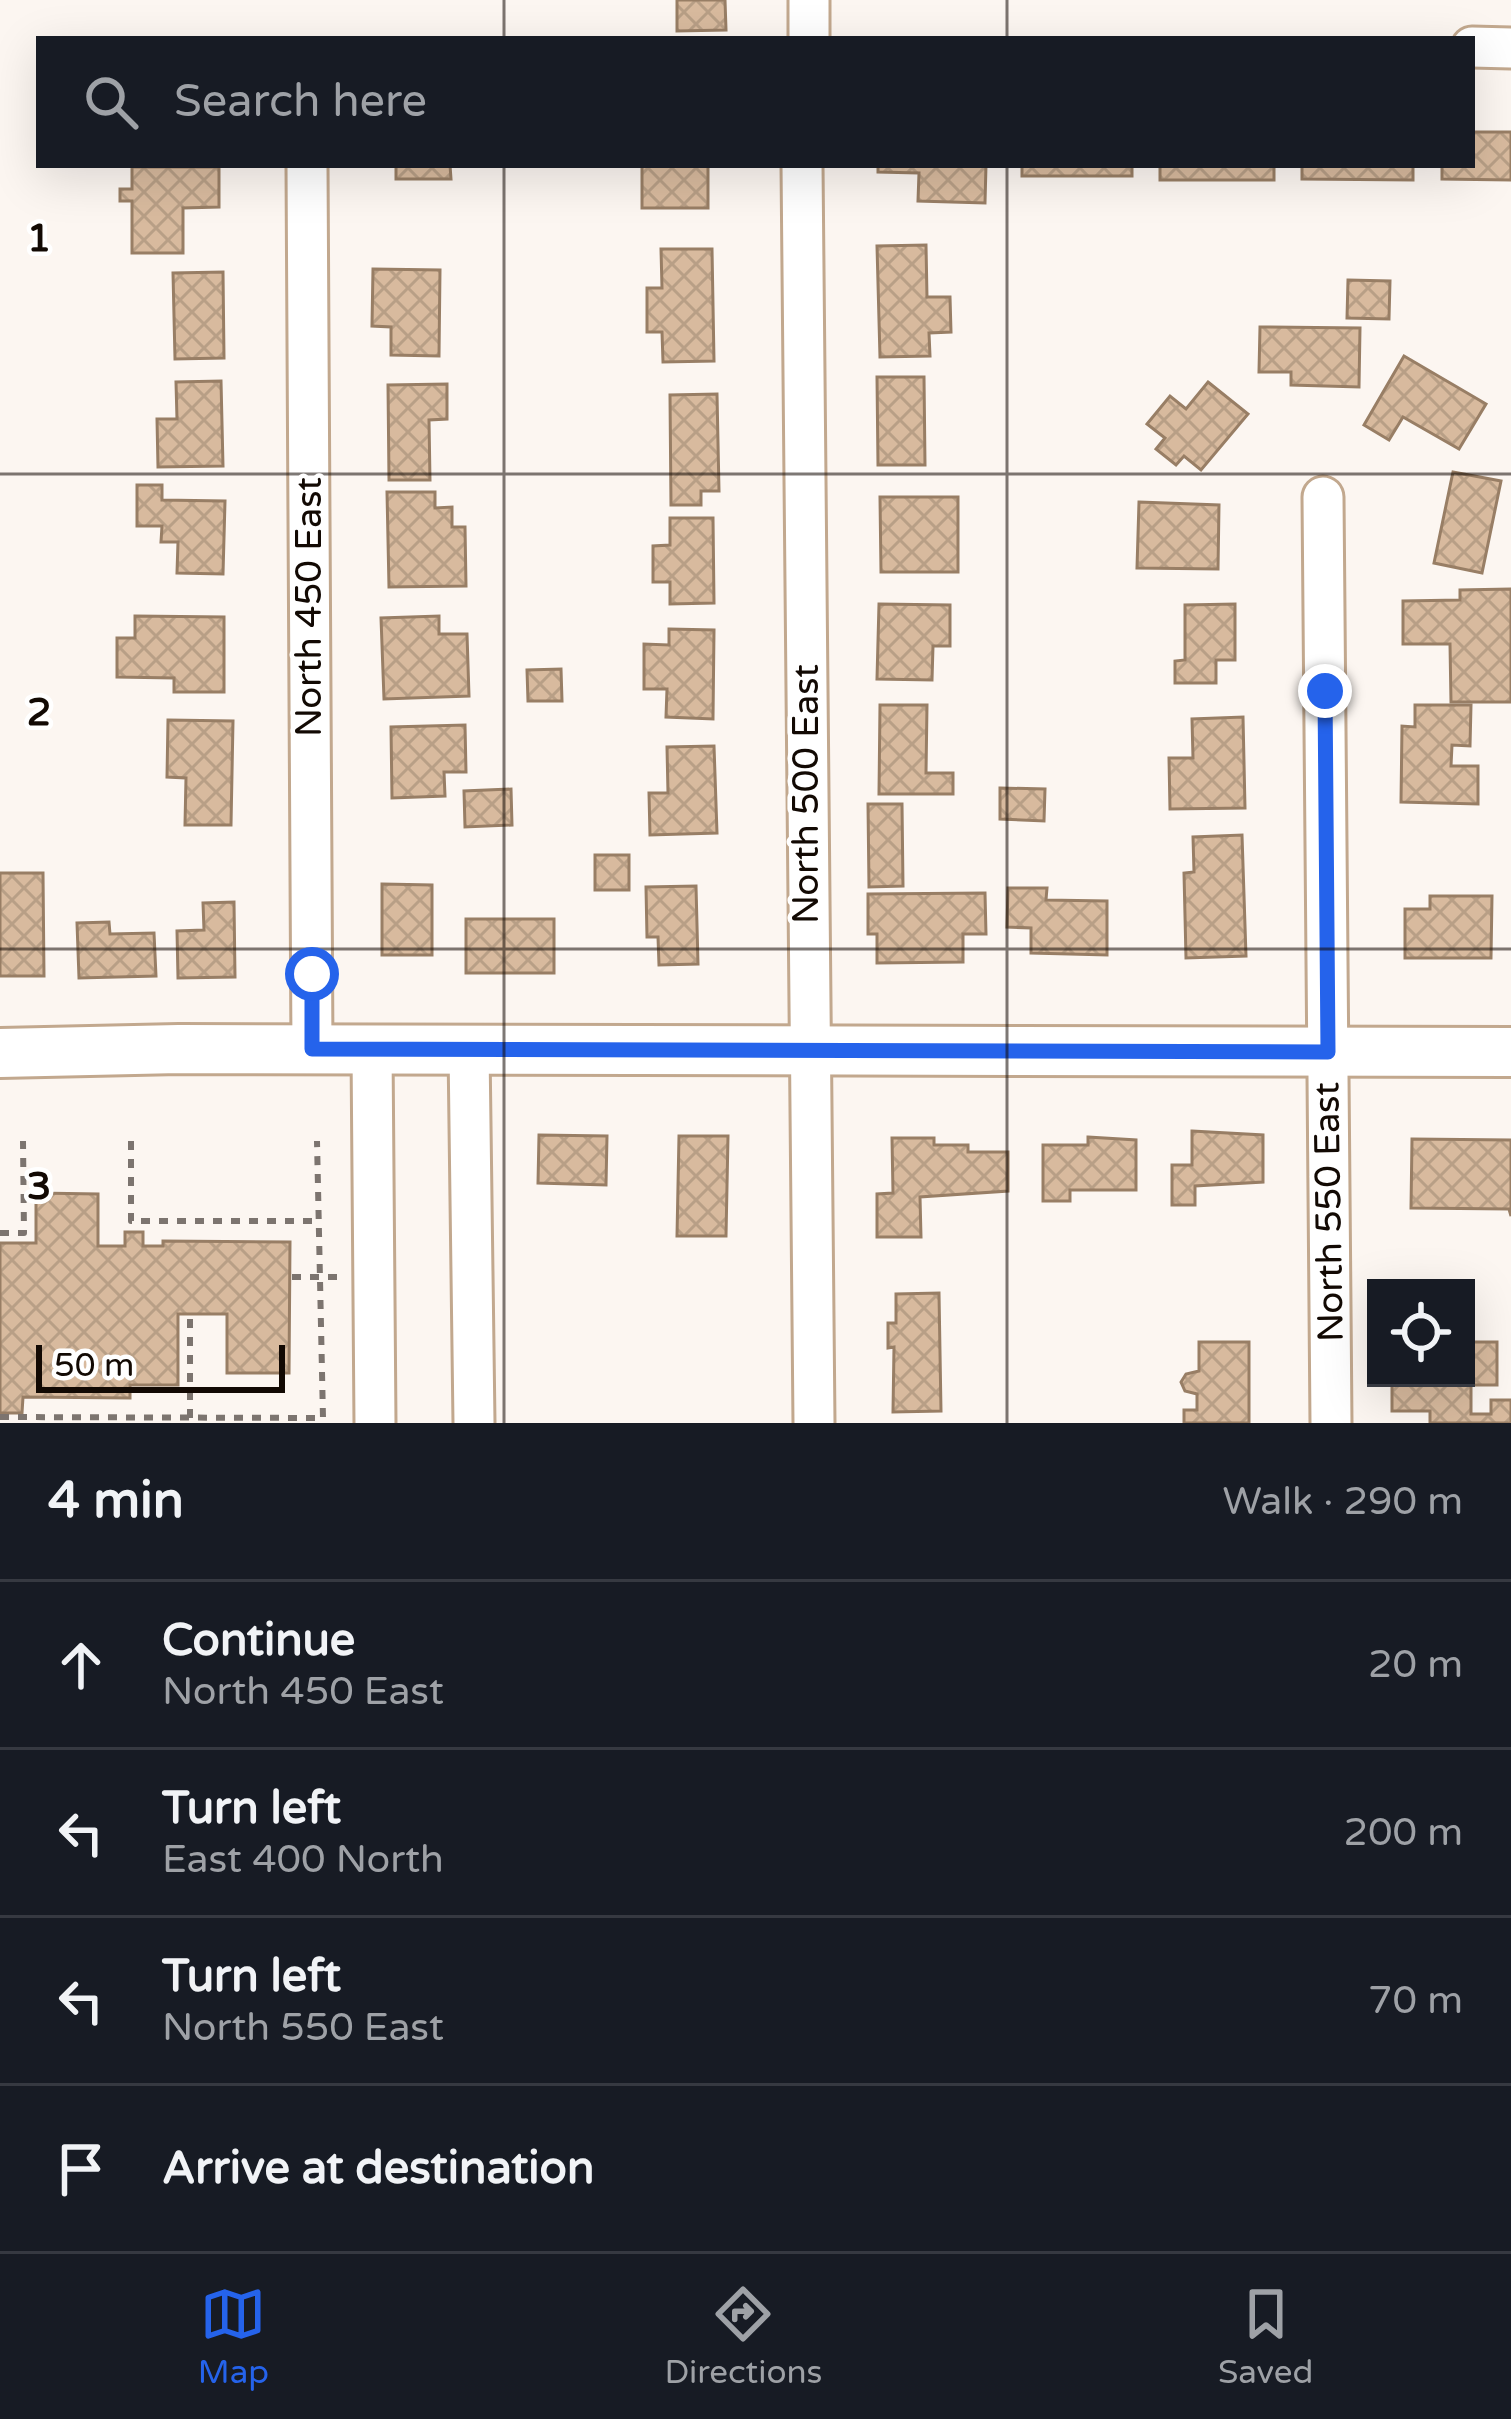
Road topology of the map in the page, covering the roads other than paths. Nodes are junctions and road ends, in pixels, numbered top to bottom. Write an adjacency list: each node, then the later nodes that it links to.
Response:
1 (809, 0): 2 (street)
2 (809, 36)
3 (1475, 47): 4 (street)
4 (1511, 48)
5 (307, 168): 8 (street, North 450 East)
6 (802, 168): 11 (street, North 500 East)
7 (1323, 497): 12 (street, North 550 East)
8 (312, 1049): 9 (main road); 14 (main road)
9 (372, 1050): 10 (main road); 15 (street)
10 (469, 1051): 11 (main road); 16 (street)
11 (808, 1052): 12 (main road); 17 (street, North 500 East)
12 (1328, 1052): 13 (main road); 18 (street, North 550 East)
13 (1511, 1052)
14 (0, 1053)
15 (375, 1423)
16 (475, 1423)
17 (814, 1423)
18 (1331, 1423)

